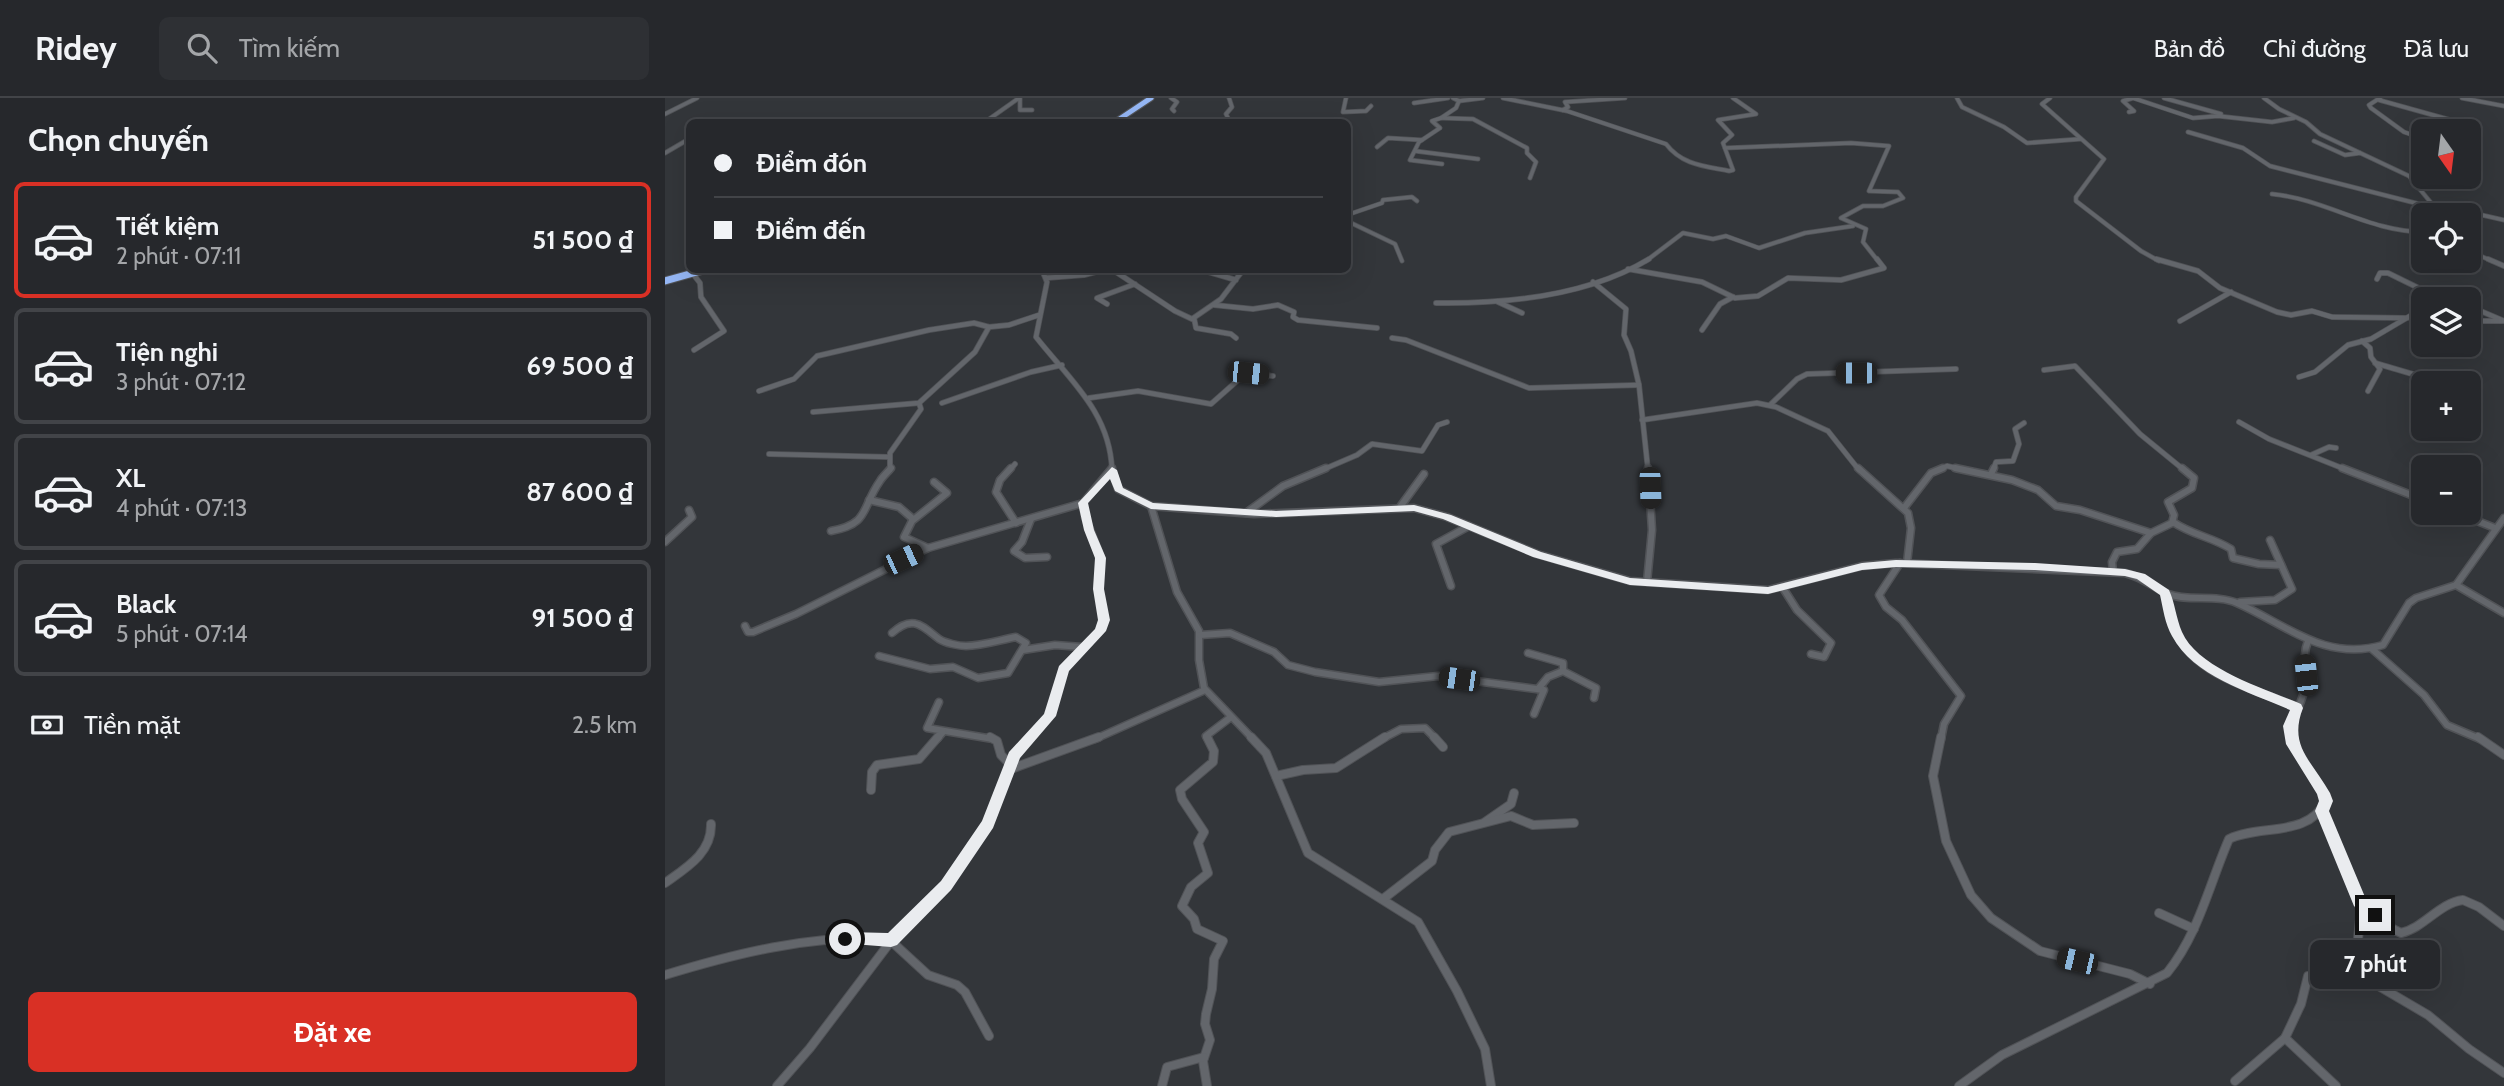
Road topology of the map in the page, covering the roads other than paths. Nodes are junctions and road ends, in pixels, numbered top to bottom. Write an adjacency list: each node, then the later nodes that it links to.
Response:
1 (697, 98): 28 (street)
2 (1020, 98): 24 (street); 32 (street)
3 (1151, 98): 33 (highway)
4 (1171, 98): 26 (street)
5 (1229, 98): 34 (street)
6 (1346, 98): 22 (street)
7 (1451, 98): 20 (street); 21 (street)
8 (1483, 98): 20 (street)
9 (1503, 98): 25 (street)
10 (1625, 98): 17 (street)
11 (1733, 98): 43 (street)
12 (1957, 98): 39 (street)
13 (2050, 98): 39 (street)
14 (2164, 98): 29 (street)
15 (2264, 98): 31 (street)
16 (2462, 98): 19 (street)
17 (1574, 99): 25 (street)
18 (2379, 99): 35 (street); 37 (street)
19 (2472, 99): 23 (street)
20 (1459, 101): 30 (street)
21 (1415, 103)
22 (1371, 106)
23 (2504, 106)
24 (1031, 110)
25 (1563, 110): 43 (street)
26 (1174, 111)
27 (2129, 112): 29 (street)
28 (665, 114)
29 (2229, 117): 31 (street)
30 (1441, 118): 40 (street); 50 (street)
31 (2296, 118): 38 (street)
32 (989, 119)
33 (1120, 119)
34 (1228, 119)
35 (2448, 119)
36 (2188, 132): 53 (street)
37 (2411, 134)
38 (2329, 138): 45 (street); 45 (street)
39 (2081, 139): 78 (street)
40 (1422, 140): 42 (street); 44 (street)
41 (686, 141): 46 (street)
42 (1377, 147)
43 (1725, 148): 59 (street)
44 (1415, 151): 47 (street); 48 (street)
45 (2362, 152): 49 (street)
46 (665, 153)
47 (1478, 159)
48 (1442, 164)
49 (2409, 176): 54 (street)
50 (1530, 178)
51 (2272, 194): 60 (street)
52 (1417, 201): 55 (street)
53 (2415, 203)
54 (2431, 203)
55 (1351, 214)
56 (2481, 215): 57 (street)
57 (2504, 220)
58 (1351, 224): 62 (street)
59 (1854, 225): 64 (street); 79 (street)
60 (2411, 232)
61 (2481, 256): 63 (street)
62 (1402, 261)
63 (2504, 266)
64 (1628, 270): 75 (street); 79 (street)
65 (1044, 273): 71 (street)
66 (1098, 273): 71 (street)
67 (1118, 273): 76 (street)
68 (1212, 273): 73 (street)
69 (1241, 273): 73 (street)
70 (693, 274): 74 (highway); 99 (street)
71 (1046, 278): 86 (street)
72 (2377, 279): 77 (street)
73 (1237, 280): 83 (street)
74 (665, 281)
75 (1593, 282): 80 (street); 107 (street)
76 (1135, 284): 82 (street); 88 (street)
77 (2417, 287)
78 (2231, 292): 89 (street); 90 (street)
79 (1733, 297): 95 (street)
80 (1498, 302): 81 (street); 85 (street)
81 (1436, 303)
82 (1107, 304)
83 (1214, 304): 88 (street); 94 (street)
84 (2481, 311): 92 (street)
85 (1522, 313)
86 (1039, 315): 93 (street); 101 (street)
87 (2411, 317): 89 (street)
88 (1195, 318): 96 (street)
89 (2407, 318): 98 (street)
90 (2181, 321)
91 (2481, 321): 92 (street)
92 (2504, 321)
93 (989, 327): 108 (street); 111 (street)
94 (1377, 328)
95 (1702, 330)
96 (1236, 338)
97 (1392, 338): 107 (street)
98 (2362, 341): 100 (street); 106 (street)
99 (694, 350)
100 (2375, 363): 104 (street); 109 (street)
101 (1062, 365): 110 (street); 112 (street)
102 (1956, 369): 113 (street)
103 (2044, 370): 139 (street)
104 (2411, 374)
105 (1273, 376): 110 (street)
106 (2299, 377)
107 (1639, 385): 115 (street)
108 (758, 391)
109 (2368, 391)
110 (1089, 398): 124 (street)
111 (919, 403): 114 (street); 122 (street)
112 (942, 403)
113 (1770, 405): 115 (street); 133 (street)
114 (813, 412)
115 (1642, 420): 153 (street)
116 (1447, 422): 135 (street)
117 (2239, 422): 121 (street)
118 (2025, 423): 126 (street)
119 (2336, 448): 121 (street)
120 (769, 454): 122 (street)
121 (2311, 455): 128 (street)
122 (889, 457): 129 (street)
123 (1016, 464): 141 (street)
124 (1112, 470): 130 (street); 131 (street)
125 (1424, 474): 132 (street)
126 (1991, 474): 133 (street); 145 (street)
127 (934, 482): 136 (street)
128 (2411, 496)
129 (869, 500): 136 (street); 144 (street)
130 (1083, 503): 137 (street); 164 (street)
131 (1151, 506): 135 (street); 162 (street)
132 (1400, 507): 135 (street); 142 (street)
133 (1904, 509): 150 (street)
134 (689, 510): 147 (street)
135 (1246, 513)
136 (913, 519): 148 (street)
137 (1031, 519): 141 (street); 149 (street)
138 (2503, 520): 143 (street)
139 (2173, 522): 145 (street); 151 (street)
140 (2481, 522): 143 (street)
141 (1016, 523): 148 (street)
142 (1469, 526): 153 (street); 155 (street)
143 (2495, 528): 154 (street)
144 (831, 531)
145 (2151, 533): 152 (street)
146 (2270, 540): 151 (street)
147 (665, 542)
148 (928, 548): 160 (street)
149 (1047, 557)
150 (1903, 563): 152 (street); 156 (street); 198 (street)
151 (2281, 565): 158 (street)
152 (2113, 572): 157 (street)
153 (1647, 582): 156 (street)
154 (2456, 585): 159 (street); 165 (street)
155 (1451, 586)
156 (1783, 588): 168 (street)
157 (2165, 593): 158 (street); 175 (street)
158 (2242, 605): 163 (street)
159 (2504, 613)
160 (745, 626)
161 (892, 633): 166 (street)
162 (1200, 635): 171 (street); 172 (street)
163 (2308, 641): 165 (street); 175 (street)
164 (1082, 648): 166 (street); 181 (street)
165 (2372, 649): 180 (street)
166 (1023, 650): 169 (street)
167 (1528, 653): 170 (street)
168 (1811, 654)
169 (879, 656)
170 (1563, 671): 171 (street); 173 (street)
171 (1538, 689): 176 (street)
172 (1205, 690): 177 (street); 181 (street)
173 (1594, 698)
174 (939, 702): 178 (street)
175 (2297, 708): 185 (street)
176 (1534, 714)
177 (1231, 717): 182 (street); 201 (street)
178 (943, 732): 181 (street); 183 (street)
179 (1443, 747): 182 (street)
180 (2504, 755)
181 (1009, 767): 195 (street)
182 (1276, 776): 190 (street)
183 (871, 790)
184 (1514, 793): 186 (street)
185 (2322, 811): 191 (street); 194 (street)
186 (1485, 823): 187 (street); 190 (street)
187 (1573, 823)
188 (711, 824): 189 (street)
189 (665, 883)
190 (1383, 899): 207 (street)
191 (2359, 902): 193 (street); 196 (street)
192 (2159, 913): 194 (street)
193 (2504, 926)
194 (2194, 929): 198 (street)
195 (891, 941): 197 (street); 199 (street); 204 (street)
196 (2353, 971): 200 (street); 202 (street)
197 (665, 975)
198 (2150, 984): 208 (street)
199 (989, 1036)
200 (2285, 1038): 203 (street); 209 (street)
201 (1204, 1057): 205 (street); 206 (street)
202 (2504, 1073)
203 (2235, 1081)
204 (777, 1086)
205 (1162, 1086)
206 (1207, 1086)
207 (1491, 1086)
208 (1959, 1086)
209 (2336, 1086)

